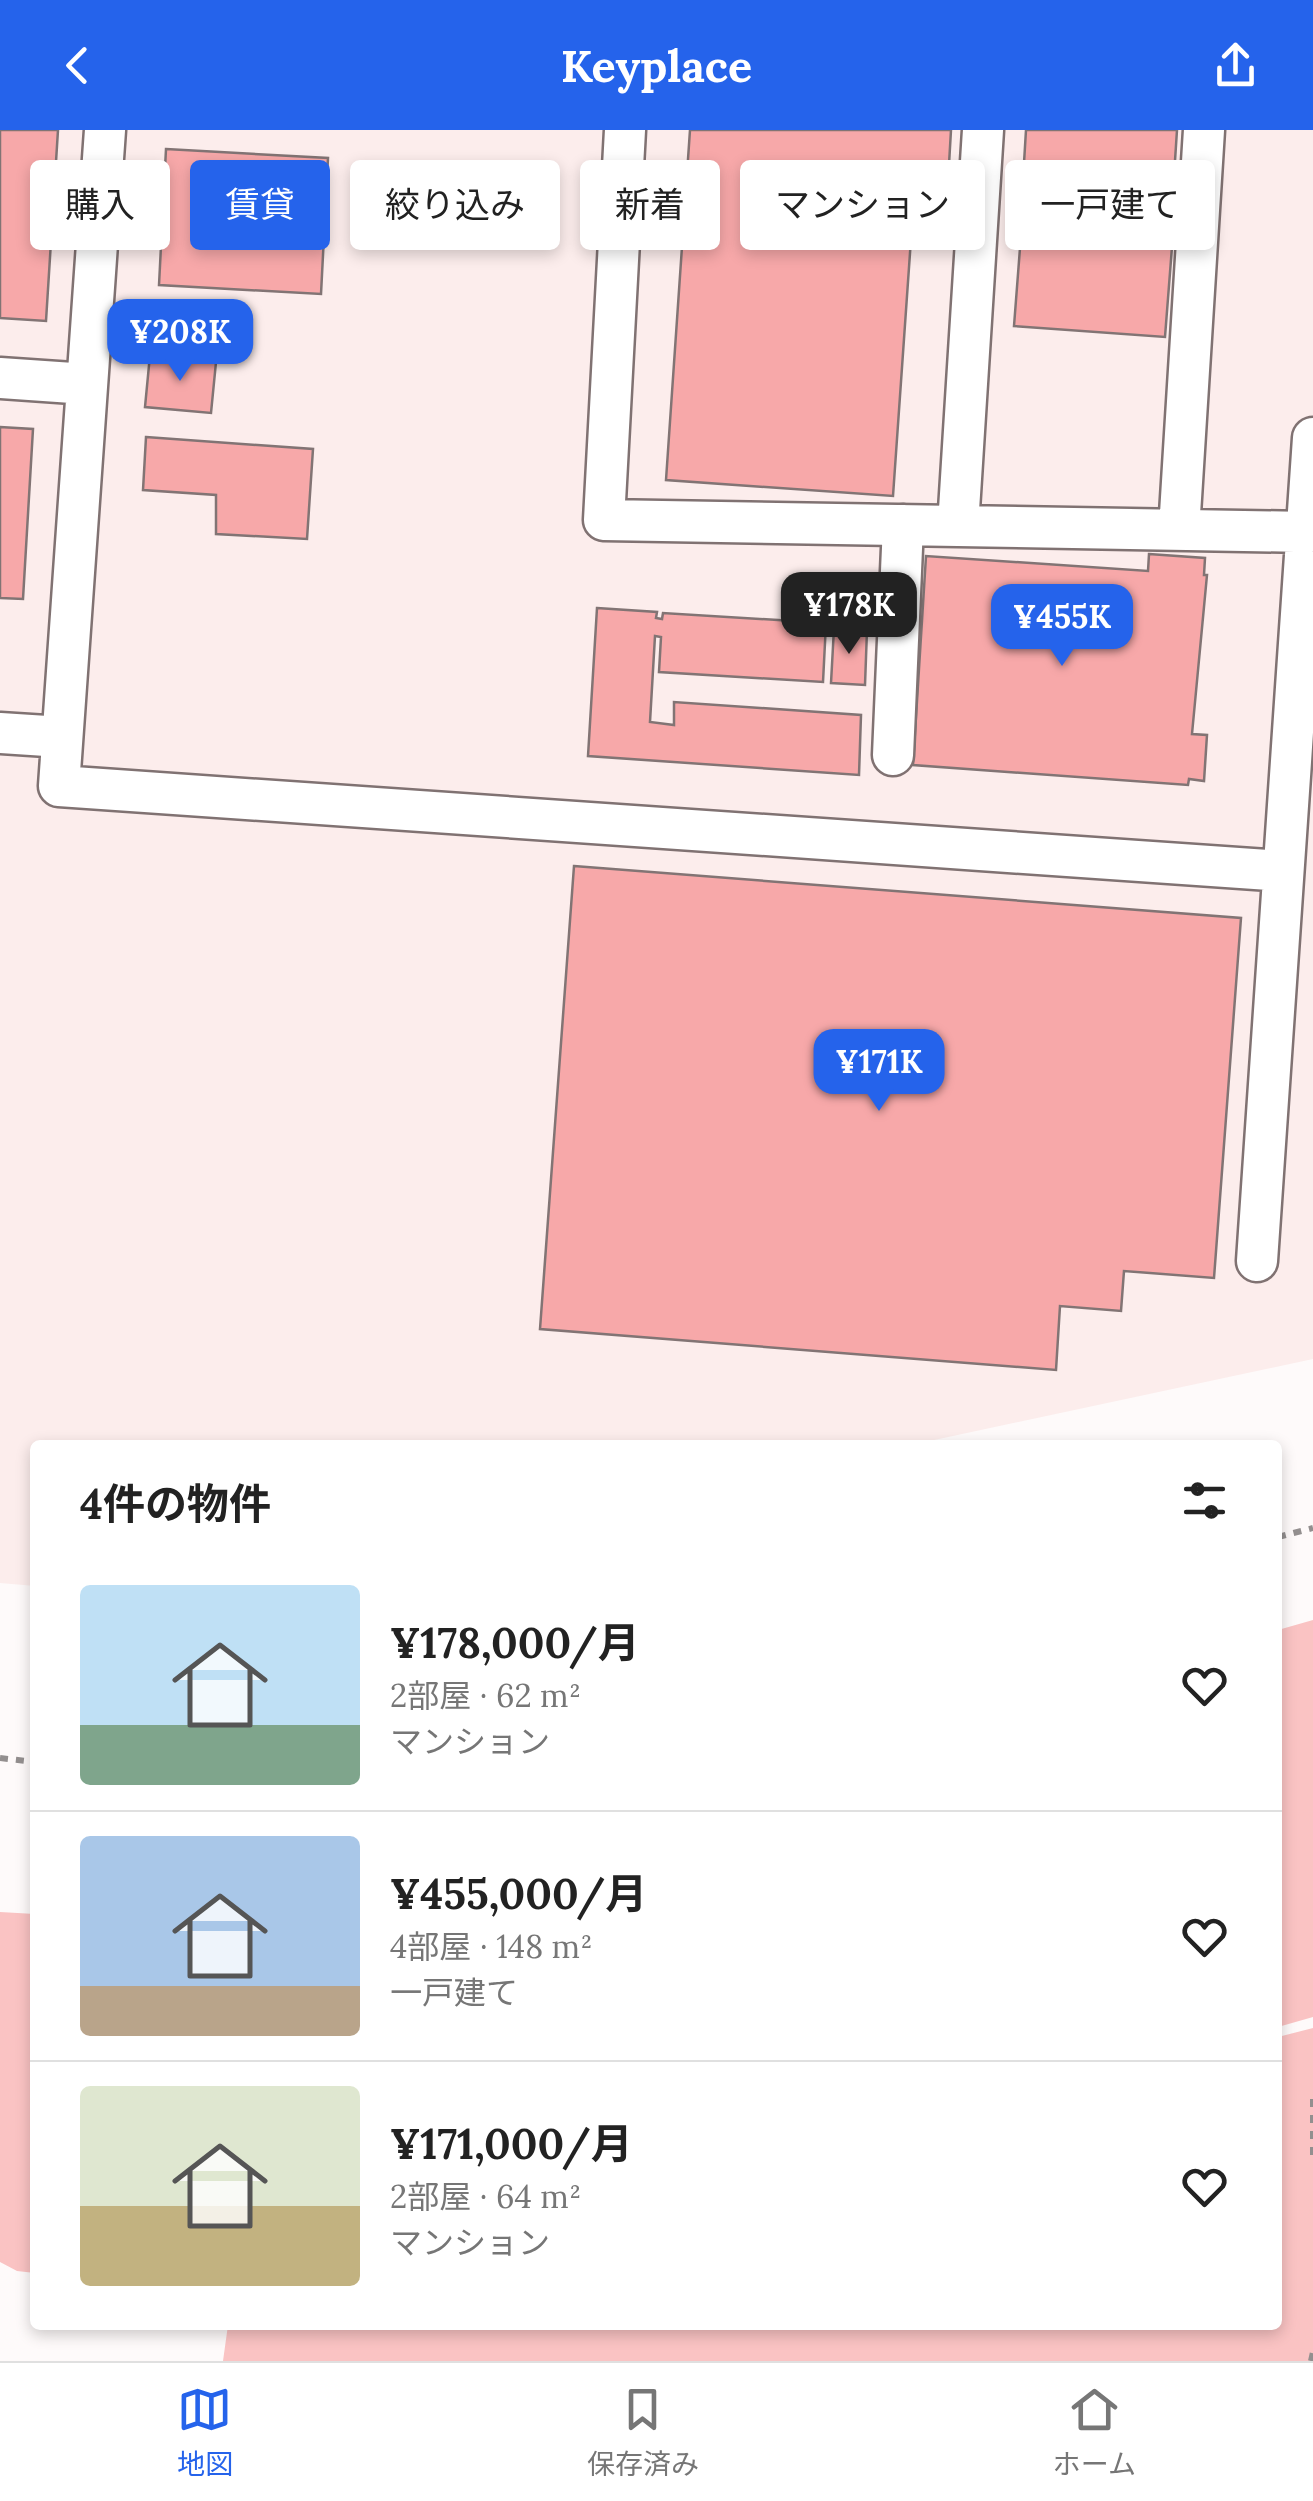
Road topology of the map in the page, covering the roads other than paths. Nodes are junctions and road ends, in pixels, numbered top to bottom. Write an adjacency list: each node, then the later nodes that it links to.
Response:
1 (105, 130): 6 (lane)
2 (626, 130): 8 (lane)
3 (982, 130): 9 (lane)
4 (1204, 130): 10 (lane)
5 (0, 378): 6 (lane)
6 (87, 384): 14 (lane)
7 (1313, 438): 11 (lane)
8 (904, 525): 9 (lane); 15 (lane)
9 (958, 526): 10 (lane)
10 (1179, 530): 11 (lane)
11 (1307, 532): 12 (lane)
12 (1306, 636): 16 (lane)
13 (0, 733): 14 (lane)
14 (62, 738): 16 (lane)
15 (893, 755)
16 (1283, 871): 17 (lane)
17 (1257, 1261)

